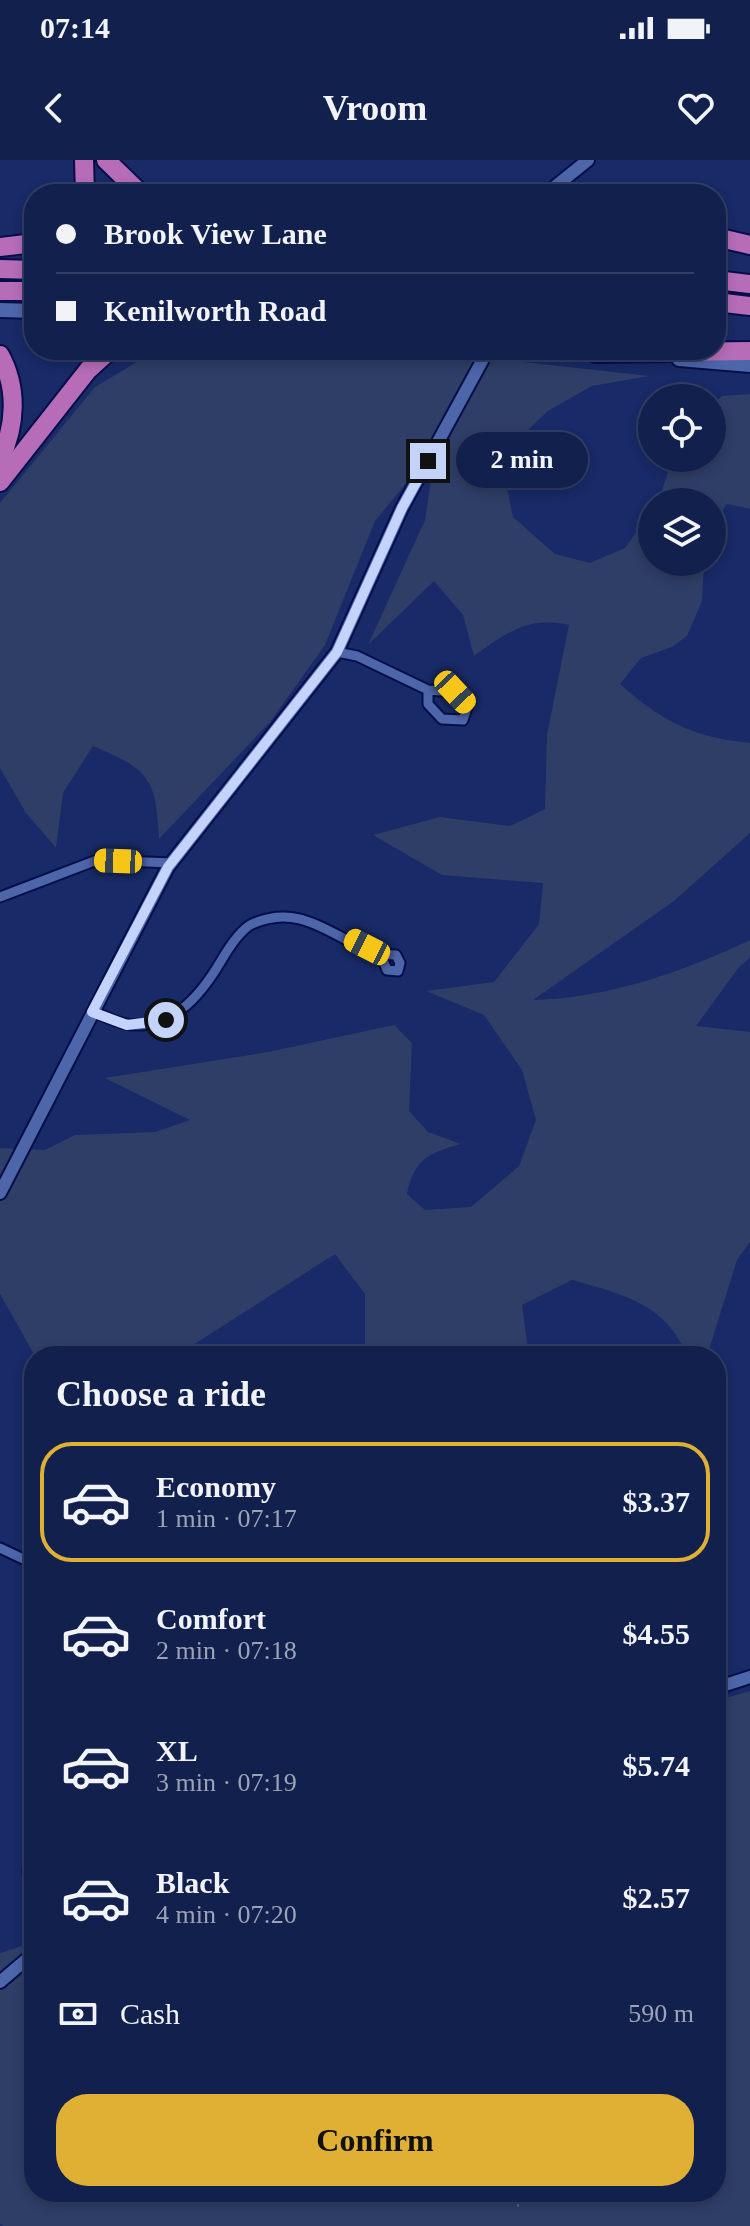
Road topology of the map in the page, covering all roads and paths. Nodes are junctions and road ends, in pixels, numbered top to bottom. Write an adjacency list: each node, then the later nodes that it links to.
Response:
1 (84, 160): 4 (highway)
2 (106, 160): 5 (highway)
3 (588, 160): 6 (street)
4 (85, 184)
5 (131, 184)
6 (558, 184)
7 (726, 232): 8 (main road)
8 (750, 236)
9 (726, 239): 11 (highway)
10 (24, 244): 12 (highway)
11 (750, 245)
12 (0, 248): 13 (main road)
13 (24, 249)
14 (0, 269): 15 (highway)
15 (24, 270)
16 (726, 281): 17 (highway)
17 (750, 284)
18 (0, 291): 19 (highway)
19 (24, 291)
20 (726, 303): 21 (highway)
21 (750, 306)
22 (0, 310): 23 (main road)
23 (24, 311)
24 (726, 351): 25 (highway)
25 (750, 351)
26 (0, 355): 31 (highway)
27 (100, 360): 32 (highway)
28 (483, 360): 33 (street)
29 (686, 360): 30 (main road)
30 (750, 365)
31 (0, 459)
32 (0, 482)
33 (337, 652): 34 (street); 35 (street)
34 (428, 690): 34 (street)
35 (172, 863): 36 (street); 38 (street)
36 (0, 897)
37 (381, 955): 38 (street)
38 (92, 1012): 39 (street)
39 (0, 1193)
40 (0, 1548): 41 (street)
41 (24, 1559)
42 (750, 1677): 43 (street)
43 (726, 1685)
44 (24, 1962): 45 (street)
45 (0, 1982)

